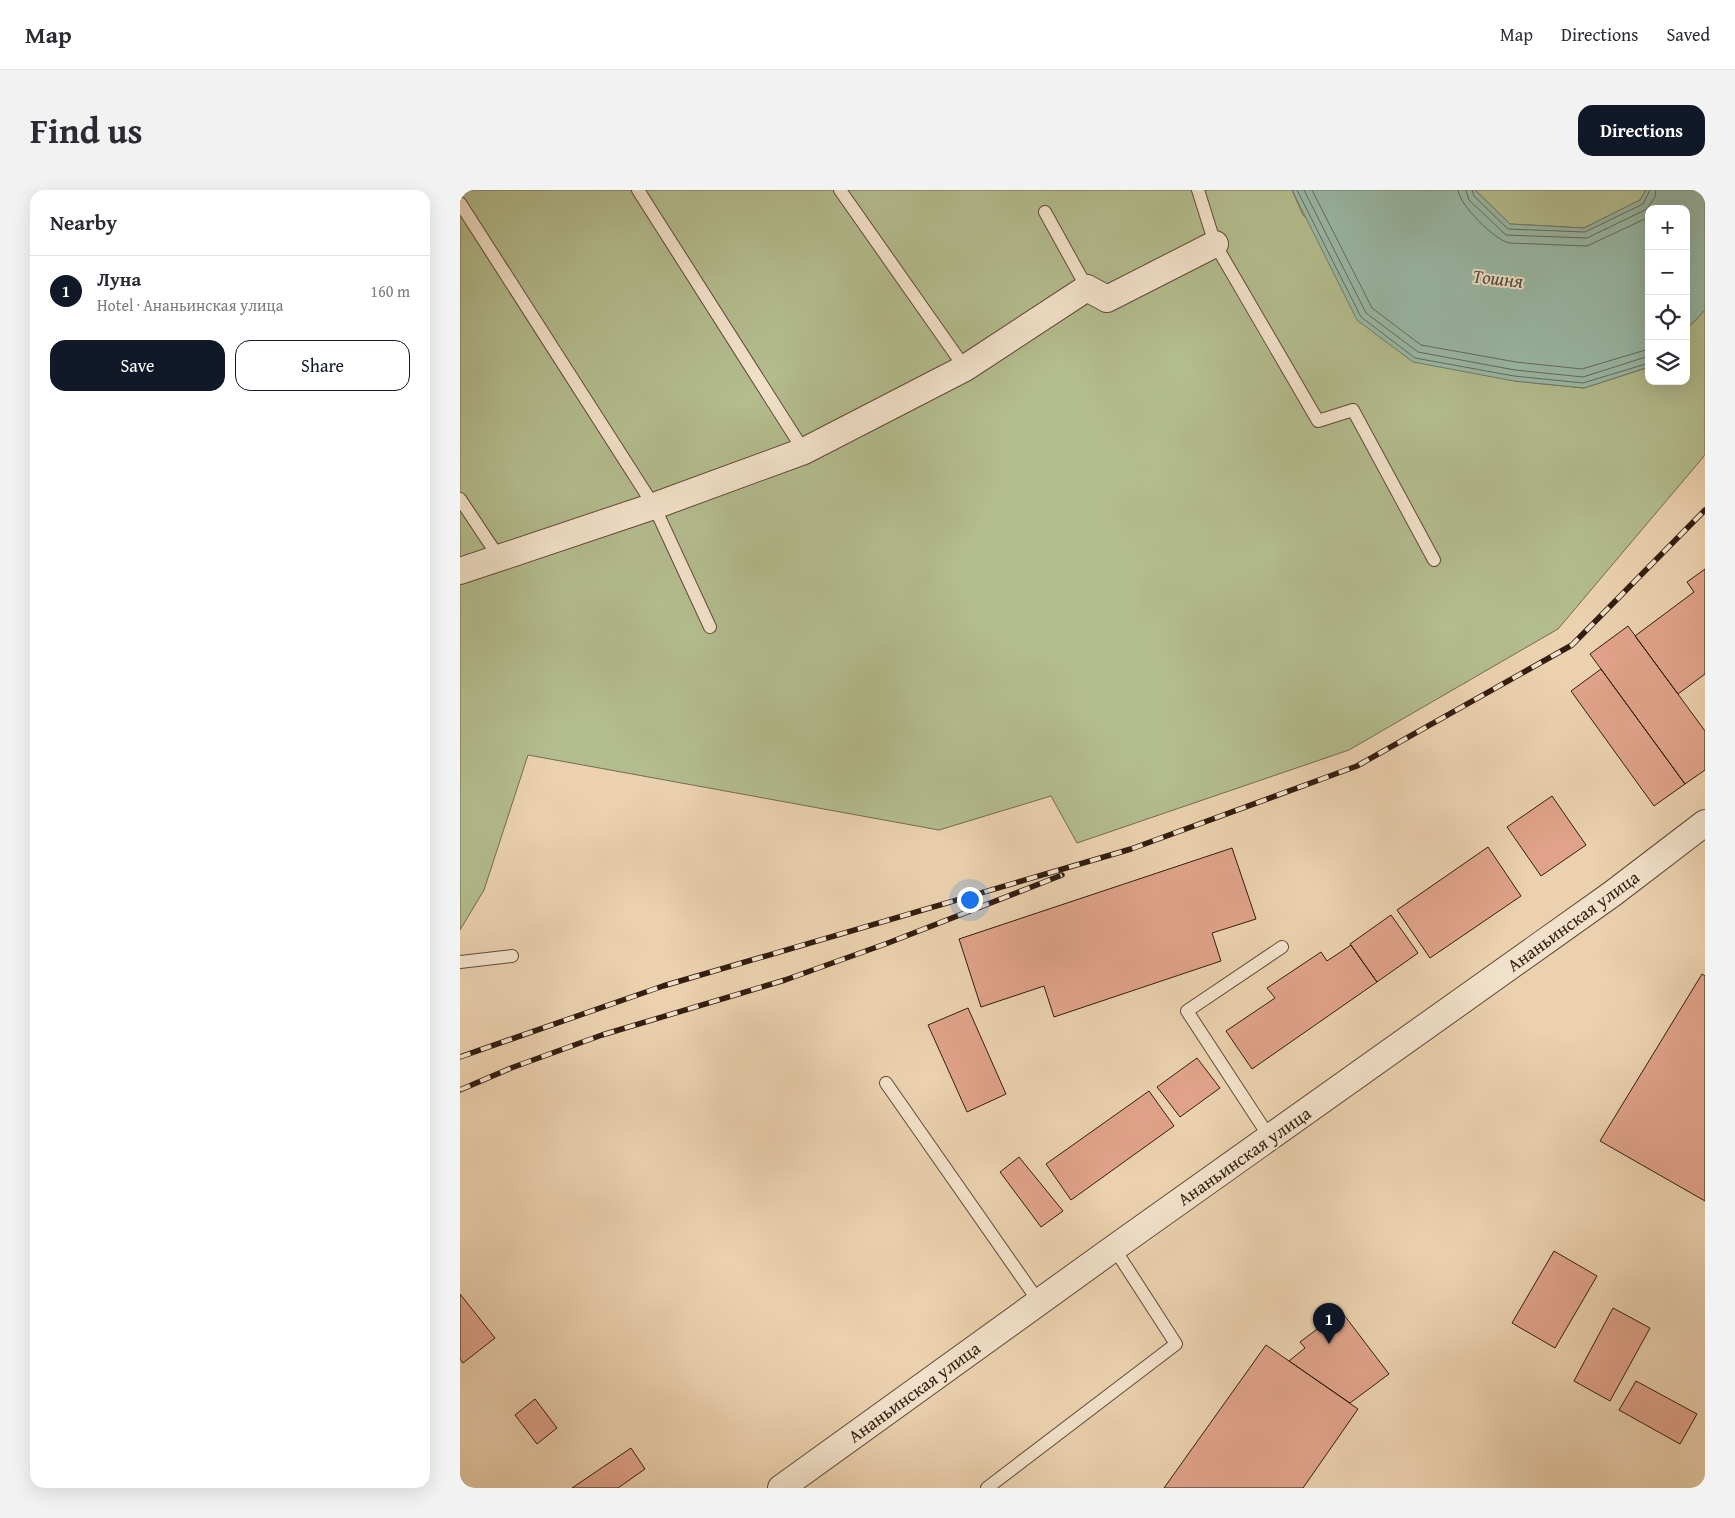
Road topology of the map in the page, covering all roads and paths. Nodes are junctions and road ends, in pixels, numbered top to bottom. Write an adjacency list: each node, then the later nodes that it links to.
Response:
1 (638, 190): 9 (lane)
2 (840, 190): 8 (lane)
3 (1198, 190): 6 (lane)
4 (460, 203): 11 (lane)
5 (1045, 212): 7 (lane)
6 (1215, 244): 7 (street); 13 (lane)
7 (1087, 288): 8 (street)
8 (965, 368): 9 (street)
9 (804, 451): 11 (street)
10 (460, 499): 12 (lane)
11 (654, 506): 12 (street); 15 (lane)
12 (500, 559): 14 (street)
13 (1434, 560)
14 (460, 571)
15 (710, 627)
16 (1705, 823): 21 (street, Ананьинская улица)
17 (1282, 947): 21 (lane)
18 (512, 956): 19 (lane)
19 (460, 962)
20 (886, 1083): 23 (lane)
21 (1270, 1138): 22 (street, Ананьинская улица)
22 (1114, 1248): 23 (street, Ананьинская улица); 25 (lane)
23 (1039, 1302): 24 (street, Ананьинская улица)
24 (781, 1488)
25 (987, 1488)

